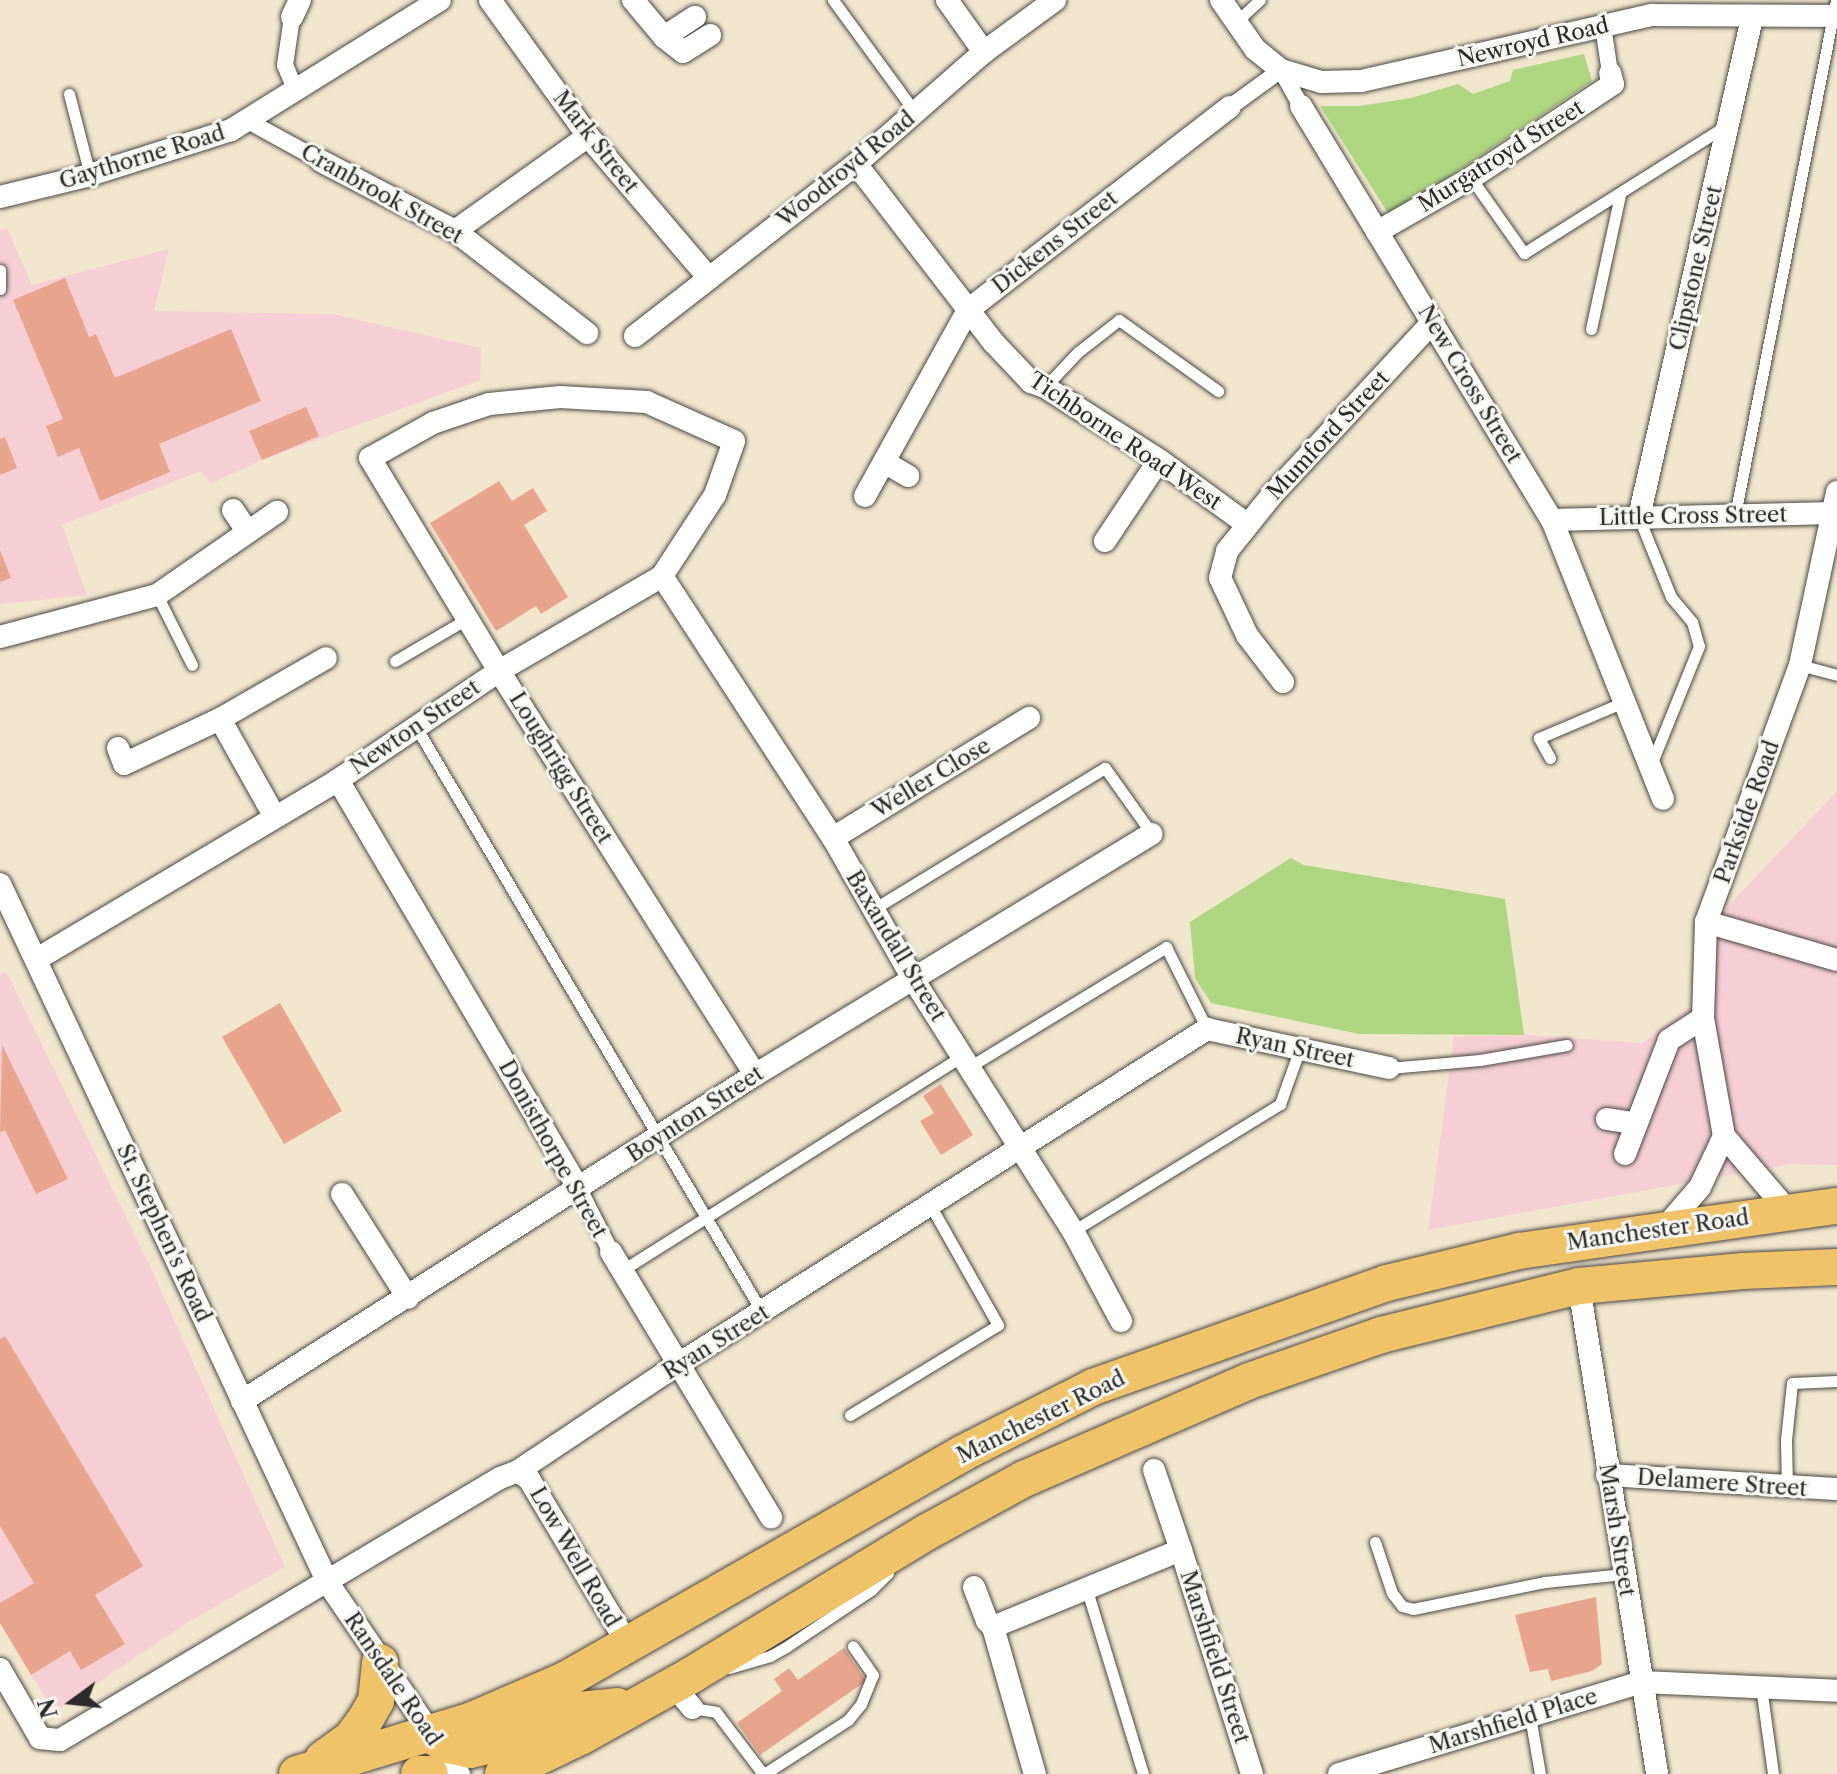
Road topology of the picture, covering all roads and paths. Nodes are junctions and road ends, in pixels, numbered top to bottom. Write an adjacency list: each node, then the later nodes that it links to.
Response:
1 (440, 0): 21 (street, Gaythorne Road)
2 (490, 0): 28 (street, Mark Street)
3 (633, 0): 17 (street)
4 (833, 0): 25 (lane)
5 (947, 0): 18 (street)
6 (1055, 0): 18 (street, Woodroyd Road)
7 (1221, 0): 14 (street, New Cross Street)
8 (1260, 0): 14 (lane)
9 (296, 8): 21 (street)
10 (1652, 8): 13 (street, Newroyd Road); 15 (street, Newroyd Road)
11 (1836, 11): 13 (street, Newroyd Road); 55 (lane)
12 (695, 17): 17 (street)
13 (1752, 18): 27 (street, Clipstone Street)
14 (1235, 23): 19 (street, New Cross Street)
15 (1603, 26): 19 (street, Newroyd Road); 20 (street)
16 (710, 35): 17 (street)
17 (664, 37)
18 (984, 52): 25 (street, Woodroyd Road)
19 (1281, 70): 23 (street, New Cross Street); 24 (street, Dickens Street)
20 (1610, 73): 32 (street, Murgatroyd Street)
21 (296, 91): 26 (street, Gaythorne Road)
22 (69, 94): 31 (lane)
23 (1301, 106): 36 (street, New Cross Street)
24 (1230, 107): 40 (street, Dickens Street)
25 (915, 112): 30 (street, Woodroyd Road)
26 (248, 121): 29 (street, Cranbrook Street); 31 (street, Gaythorne Road)
27 (1728, 125): 33 (lane); 56 (street, Clipstone Street)
28 (588, 136): 35 (street); 38 (street, Mark Street)
29 (321, 161): 35 (street, Cranbrook Street)
30 (856, 164): 38 (street, Woodroyd Road); 40 (street, Tichborne Road West)
31 (90, 175): 34 (street, Gaythorne Road)
32 (1471, 178): 33 (lane); 36 (street, Murgatroyd Street)
33 (1620, 195): 42 (lane)
34 (0, 197)
35 (455, 231): 43 (street, Cranbrook Street)
36 (1377, 232): 41 (street, New Cross Street)
37 (0, 270): 39 (lane)
38 (709, 278): 44 (street, Woodroyd Road)
39 (0, 289)
40 (968, 310): 45 (street, Tichborne Road West); 49 (street, Dickens Street)
41 (1433, 322): 57 (street, New Cross Street); 58 (street, Mumford Street)
42 (1591, 329)
43 (587, 333)
44 (635, 336)
45 (1045, 387): 46 (lane); 48 (street, Tichborne Road West)
46 (1218, 391)
47 (370, 458): 62 (street, Newton Street); 64 (street, Loughrigg Street)
48 (1159, 460): 58 (street, Tichborne Road West); 60 (street)
49 (884, 462): 50 (street); 51 (street, Dickens Street)
50 (908, 476)
51 (865, 496)
52 (1835, 502): 55 (street, Little Cross Street); 61 (street, Parkside Road)
53 (233, 510): 59 (street)
54 (277, 512): 59 (street)
55 (1735, 515): 56 (street, Little Cross Street)
56 (1639, 517): 57 (street, Little Cross Street); 79 (lane)
57 (1552, 520): 73 (street, New Cross Street)
58 (1248, 525): 72 (street, Mumford Street)
59 (247, 531): 63 (street)
60 (1105, 541)
61 (1830, 575): 69 (street, Parkside Road)
62 (662, 576): 70 (street, Newton Street); 84 (street, Baxandall Street)
63 (157, 595): 65 (street); 68 (lane)
64 (467, 619): 67 (lane); 70 (street, Loughrigg Street)
65 (0, 637)
66 (326, 658): 75 (street)
67 (395, 661)
68 (192, 665)
69 (1800, 665): 71 (lane); 87 (street, Parkside Road)
70 (499, 671): 76 (street, Newton Street); 97 (street, Loughrigg Street)
71 (1837, 675)
72 (1283, 682)
73 (1624, 702): 78 (lane); 79 (street, New Cross Street)
74 (1029, 718): 84 (street, Weller Close)
75 (220, 719): 77 (street); 82 (street)
76 (416, 727): 80 (street, Newton Street); 100 (lane)
77 (118, 748)
78 (1550, 758)
79 (1650, 767): 81 (street, New Cross Street)
80 (338, 780): 82 (street, Newton Street); 104 (street, Donisthorpe Street)
81 (1663, 799)
82 (275, 817): 88 (street, Newton Street)
83 (1152, 834): 86 (lane); 90 (street, Boynton Street)
84 (833, 838): 86 (street, Baxandall Street)
85 (0, 884): 88 (street, St. Stephen's Road)
86 (872, 910): 90 (street, Baxandall Street)
87 (1706, 922): 89 (street); 91 (street, Parkside Road)
88 (37, 959): 120 (street, St. Stephen's Road)
89 (1837, 960)
90 (913, 979): 95 (street, Baxandall Street); 97 (street, Boynton Street)
91 (1703, 1018): 99 (street); 101 (street, Parkside Road)
92 (1207, 1029): 94 (street, Ryan Street); 95 (lane); 102 (street, Ryan Street)
93 (1567, 1045): 96 (lane)
94 (1300, 1048): 96 (street, Ryan Street); 111 (lane)
95 (966, 1061): 102 (street, Baxandall Street); 109 (lane)
96 (1389, 1068)
97 (755, 1075): 100 (street, Boynton Street)
98 (1607, 1119): 99 (street)
99 (1637, 1124): 103 (street)
100 (660, 1136): 104 (street, Boynton Street); 109 (lane)
101 (1724, 1136): 108 (street); 110 (street)
102 (1019, 1148): 106 (street, Ryan Street); 111 (street, Baxandall Street)
103 (1625, 1154)
104 (579, 1189): 112 (street, Donisthorpe Street); 115 (street, Boynton Street)
105 (342, 1194): 115 (street)
106 (930, 1205): 116 (street, Ryan Street); 121 (lane)
107 (1837, 1206): 108 (main road, Manchester Road)
108 (1788, 1211): 110 (main road, Manchester Road)
109 (706, 1221): 112 (lane); 116 (lane)
110 (1664, 1229): 135 (main road, Manchester Road)
111 (1073, 1231): 117 (street, Baxandall Street)
112 (616, 1262): 118 (street, Donisthorpe Street)
113 (1837, 1267): 114 (main road, Manchester Road)
114 (1579, 1286): 124 (street, Marsh Street); 141 (main road, Manchester Road)
115 (408, 1298): 120 (street, Boynton Street)
116 (762, 1312): 118 (street, Ryan Street)
117 (1121, 1321)
118 (677, 1365): 123 (street, Ryan Street); 127 (street, Donisthorpe Street)
119 (1837, 1381): 125 (lane)
120 (242, 1401): 131 (street, St. Stephen's Road)
121 (850, 1415)
122 (1154, 1470): 129 (street)
123 (518, 1471): 131 (street, Ryan Street); 135 (street, Low Well Road)
124 (1607, 1475): 125 (street, Delamere Street); 130 (street, Marsh Street)
125 (1787, 1489): 126 (street, Delamere Street)
126 (1837, 1489)
127 (771, 1517)
128 (1375, 1542): 130 (lane)
129 (1181, 1550): 133 (street, Marshfield Street); 156 (street, Marshfield Street)
130 (1624, 1574): 139 (street, Marsh Street)
131 (328, 1583): 137 (street, Ransdale Road); 138 (street, Ryan Street)
132 (974, 1587): 134 (street)
133 (1086, 1587): 134 (street, Marshfield Street); 155 (lane)
134 (993, 1627): 154 (street)
135 (629, 1646): 145 (main road, Manchester Road)
136 (853, 1646): 153 (lane)
137 (380, 1662): 145 (street, Ransdale Road); 147 (main road)
138 (0, 1669)
139 (1642, 1682): 140 (street, Marshfield Place); 144 (street, Marshfield Place); 159 (street, Marsh Street)
140 (1761, 1687): 142 (street, Marshfield Place); 160 (lane)
141 (685, 1690): 143 (main road, Manchester Road); 153 (lane)
142 (1837, 1691)
143 (638, 1704): 145 (main road); 146 (main road, Manchester Road)
144 (1530, 1716): 157 (street, Marshfield Place); 158 (lane)
145 (429, 1734): 147 (main road, Manchester Road); 150 (street, Ransdale Road)
146 (582, 1736): 151 (main road, Manchester Road); 152 (main road)
147 (303, 1772)
148 (419, 1774): 149 (main road)
149 (430, 1774)
150 (459, 1774)
151 (503, 1774)
152 (550, 1774)
153 (764, 1774)
154 (1035, 1774)
155 (1143, 1774)
156 (1252, 1774)
157 (1339, 1774)
158 (1540, 1774)
159 (1657, 1774)
160 (1773, 1774)

